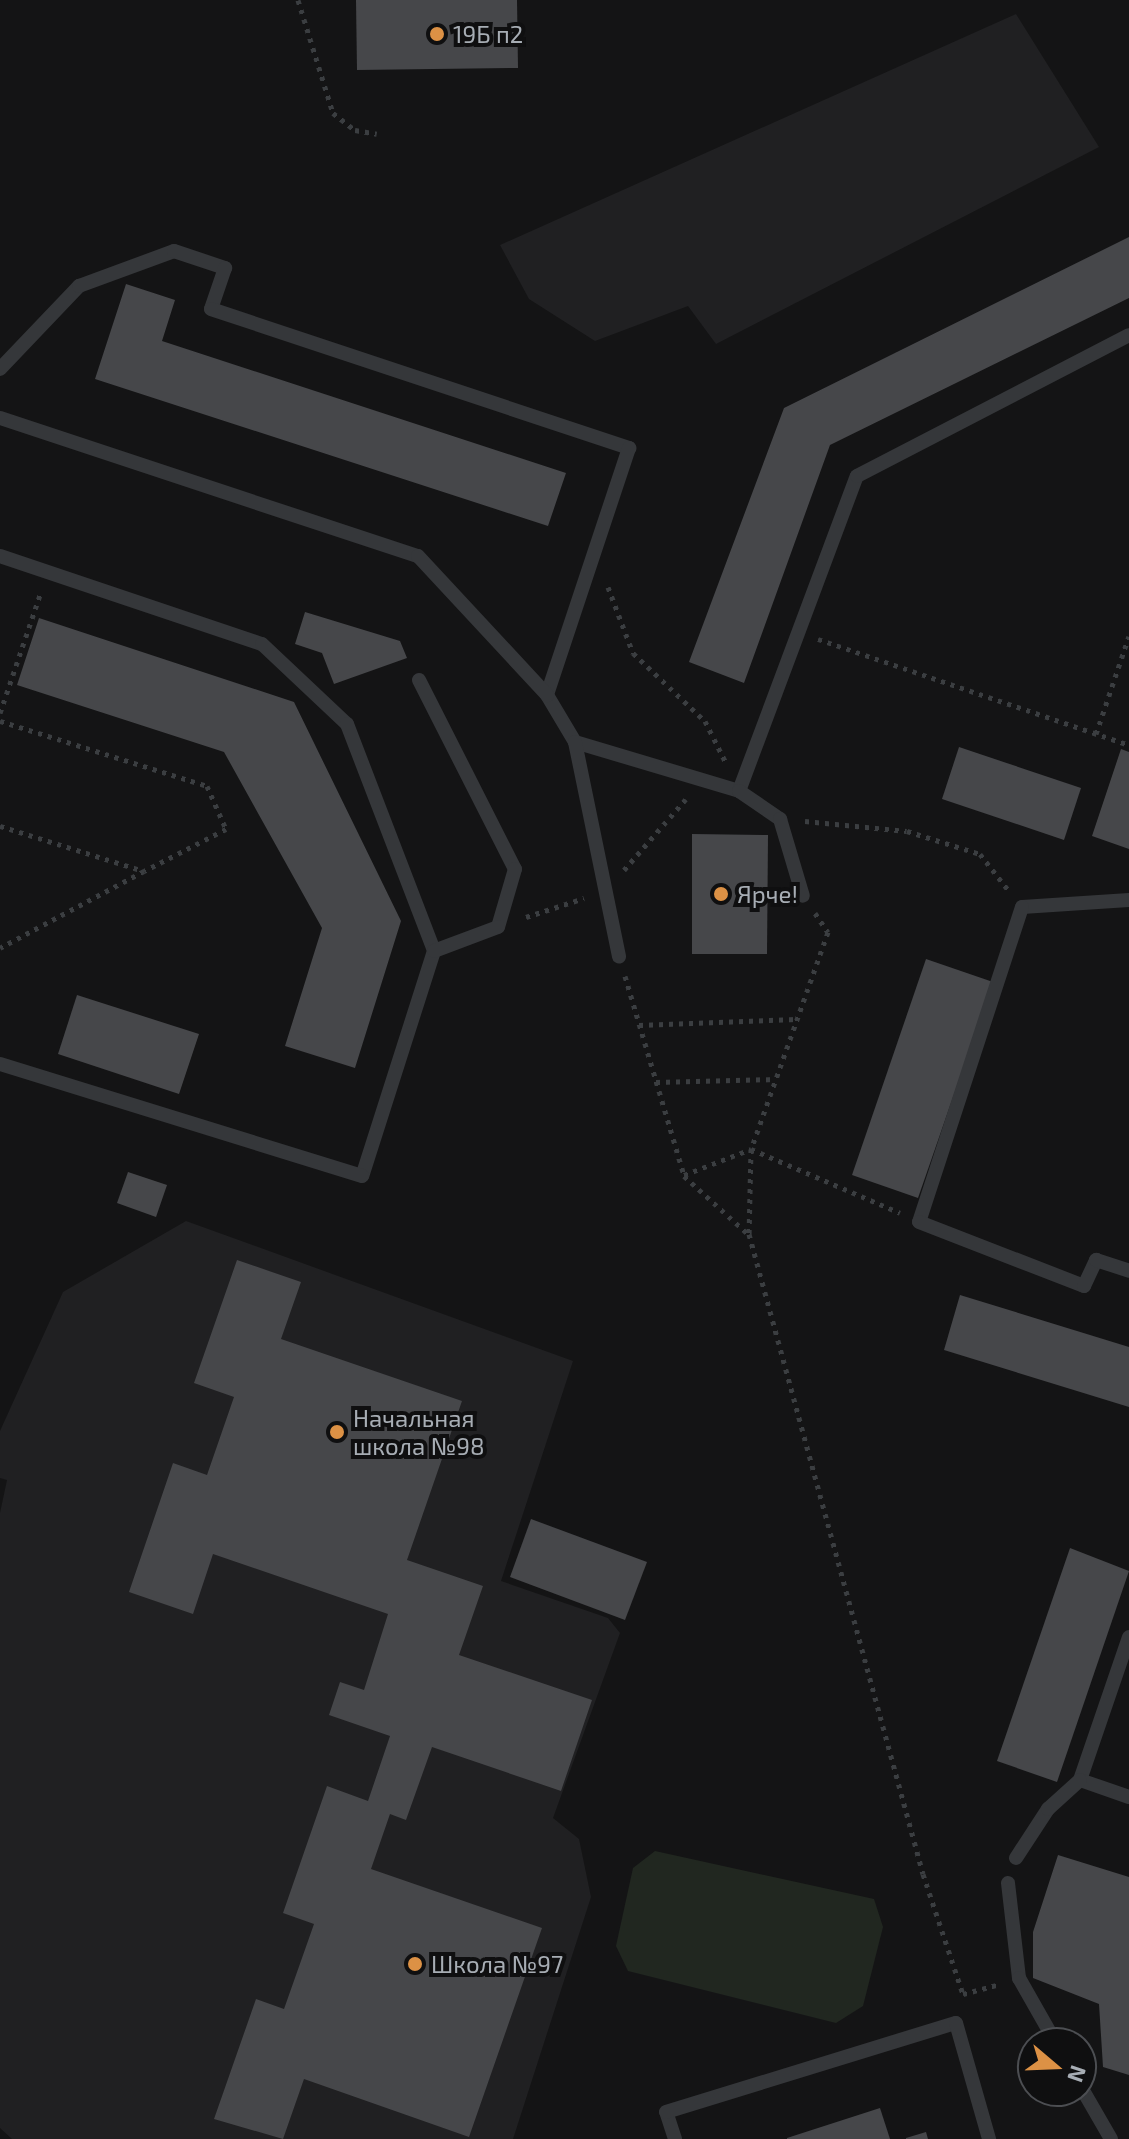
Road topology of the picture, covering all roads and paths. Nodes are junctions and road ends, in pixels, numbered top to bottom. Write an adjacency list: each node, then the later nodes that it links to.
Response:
1 (298, 0): 2 (path)
2 (377, 134)
3 (1129, 335): 9 (lane)
4 (0, 369): 6 (lane)
5 (0, 418): 12 (lane)
6 (594, 553): 12 (lane); 18 (path)
7 (0, 556): 8 (lane)
8 (47, 572): 13 (path); 26 (lane)
9 (798, 632): 15 (path); 18 (lane)
10 (1129, 636): 15 (path)
11 (419, 680): 26 (lane)
12 (547, 695): 16 (lane)
13 (0, 713)
14 (0, 721): 21 (path)
15 (1096, 734): 17 (path)
16 (575, 742): 18 (lane); 27 (lane)
17 (1129, 745)
18 (739, 791): 19 (lane)
19 (780, 819): 22 (lane); 24 (path)
20 (0, 826): 21 (path)
21 (144, 871): 25 (path)
22 (803, 896): 28 (path)
23 (1129, 900): 24 (lane)
24 (1022, 907): 35 (lane)
25 (0, 948)
26 (434, 951): 30 (lane)
27 (619, 957): 29 (path)
28 (797, 1019): 29 (path); 31 (path)
29 (639, 1025): 32 (path)
30 (0, 1064)
31 (776, 1079): 32 (path); 33 (path)
32 (656, 1082): 34 (path)
33 (751, 1149): 34 (path); 35 (path); 36 (path)
34 (684, 1175): 36 (path)
35 (919, 1222): 37 (lane)
36 (749, 1234): 43 (path)
37 (1129, 1271)
38 (1129, 1637): 39 (lane)
39 (1080, 1780): 40 (lane); 41 (lane)
40 (1129, 1797)
41 (1016, 1858)
42 (1008, 1883): 44 (lane)
43 (1005, 1983)
44 (1047, 2027)
45 (1093, 2107): 48 (lane)
46 (675, 2139): 47 (lane)
47 (989, 2139)
48 (1111, 2139)

